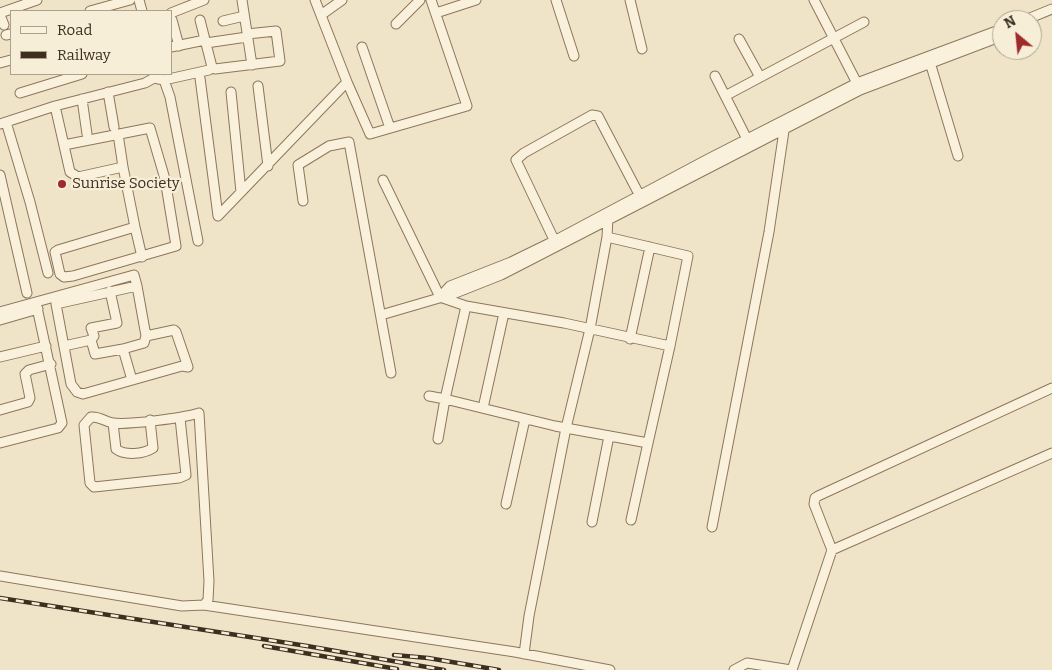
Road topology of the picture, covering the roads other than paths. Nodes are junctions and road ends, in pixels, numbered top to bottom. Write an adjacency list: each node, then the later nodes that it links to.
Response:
1 (37, 0): 14 (street)
2 (130, 0): 15 (street)
3 (204, 0): 13 (street)
4 (242, 0): 20 (street)
5 (315, 0): 18 (street)
6 (342, 0): 18 (street)
7 (420, 0): 24 (street)
8 (432, 0): 16 (street)
9 (476, 0): 16 (street)
10 (556, 0): 35 (street)
11 (630, 0): 34 (street)
12 (814, 0): 28 (street)
13 (192, 2): 19 (street)
14 (11, 10)
15 (94, 10)
16 (436, 13): 55 (street)
17 (0, 14): 25 (street)
18 (321, 15): 44 (street)
19 (172, 16): 32 (street)
20 (244, 16): 22 (street); 27 (street)
21 (200, 20): 31 (street)
22 (223, 21)
23 (864, 22): 28 (street)
24 (396, 24)
25 (4, 25)
26 (992, 33): 36 (street)
27 (247, 35): 31 (street); 37 (street); 37 (street)
28 (833, 37): 42 (street); 46 (street)
29 (739, 39): 42 (street)
30 (992, 39): 36 (street)
31 (206, 41): 32 (street); 37 (street)
32 (175, 47)
33 (362, 47): 55 (street)
34 (642, 49)
35 (574, 56)
36 (930, 60): 46 (street); 60 (street)
37 (252, 65)
38 (209, 70): 41 (street)
39 (79, 75): 49 (street)
40 (715, 76): 50 (street)
41 (158, 77): 47 (street); 71 (street)
42 (760, 77): 50 (street)
43 (200, 78): 65 (street)
44 (347, 82): 55 (street); 62 (street)
45 (258, 86): 62 (street)
46 (858, 86): 54 (street)
47 (108, 92): 51 (street); 56 (street)
48 (230, 92): 65 (street)
49 (20, 93)
50 (725, 96): 58 (street)
51 (82, 99): 52 (street); 57 (street)
52 (55, 106): 53 (street); 59 (street)
53 (3, 123): 75 (street)
54 (785, 124): 58 (street); 116 (street)
55 (390, 128)
56 (116, 130): 59 (street); 61 (street); 74 (street)
57 (87, 134)
58 (749, 142): 66 (street)
59 (64, 145): 61 (street)
60 (958, 156)
61 (122, 166): 69 (street)
62 (268, 166): 65 (street)
63 (0, 175): 78 (street)
64 (383, 180): 79 (street)
65 (241, 192)
66 (641, 198): 68 (street); 72 (street)
67 (303, 201): 84 (street)
68 (608, 216): 70 (street); 72 (street)
69 (135, 227): 74 (street); 74 (street)
70 (607, 237): 73 (street); 86 (street)
71 (198, 241)
72 (556, 244): 79 (street)
73 (650, 247): 88 (street); 92 (street)
74 (142, 257)
75 (48, 273)
76 (137, 286): 77 (street); 80 (street); 87 (street)
77 (110, 291): 89 (street); 91 (street)
78 (26, 293)
79 (440, 297): 81 (street); 84 (street)
80 (37, 306): 82 (street); 85 (street); 90 (street)
81 (466, 306): 83 (street); 100 (street)
82 (0, 312)
83 (504, 313): 86 (street); 101 (street)
84 (381, 315): 96 (street)
85 (0, 320)
86 (590, 329): 88 (street); 107 (street)
87 (146, 336): 93 (street); 97 (street)
88 (630, 339): 92 (street)
89 (91, 340): 91 (street); 93 (street)
90 (46, 346): 94 (street); 95 (street)
91 (64, 346): 97 (street)
92 (670, 346): 111 (street)
93 (123, 349): 97 (street)
94 (0, 357)
95 (50, 364): 102 (street); 110 (street)
96 (391, 373)
97 (132, 380)
98 (1052, 388): 117 (street)
99 (429, 396): 100 (street)
100 (445, 399): 101 (street); 109 (street)
101 (483, 408): 104 (street)
102 (0, 410)
103 (180, 418): 105 (street); 106 (street); 119 (street)
104 (525, 419): 107 (street); 113 (street)
105 (150, 420): 106 (street); 106 (street)
106 (113, 423)
107 (566, 428): 108 (street); 120 (street)
108 (609, 436): 111 (street); 115 (street)
109 (438, 438)
110 (0, 443)
111 (648, 443): 114 (street)
112 (1052, 453): 117 (street)
113 (506, 504)
114 (631, 520)
115 (592, 522)
116 (712, 527)
117 (832, 550): 123 (street)
118 (0, 576): 119 (street)
119 (204, 605): 120 (street)
120 (524, 654): 121 (street)
121 (610, 670)
122 (734, 670): 123 (street)
123 (791, 670)

